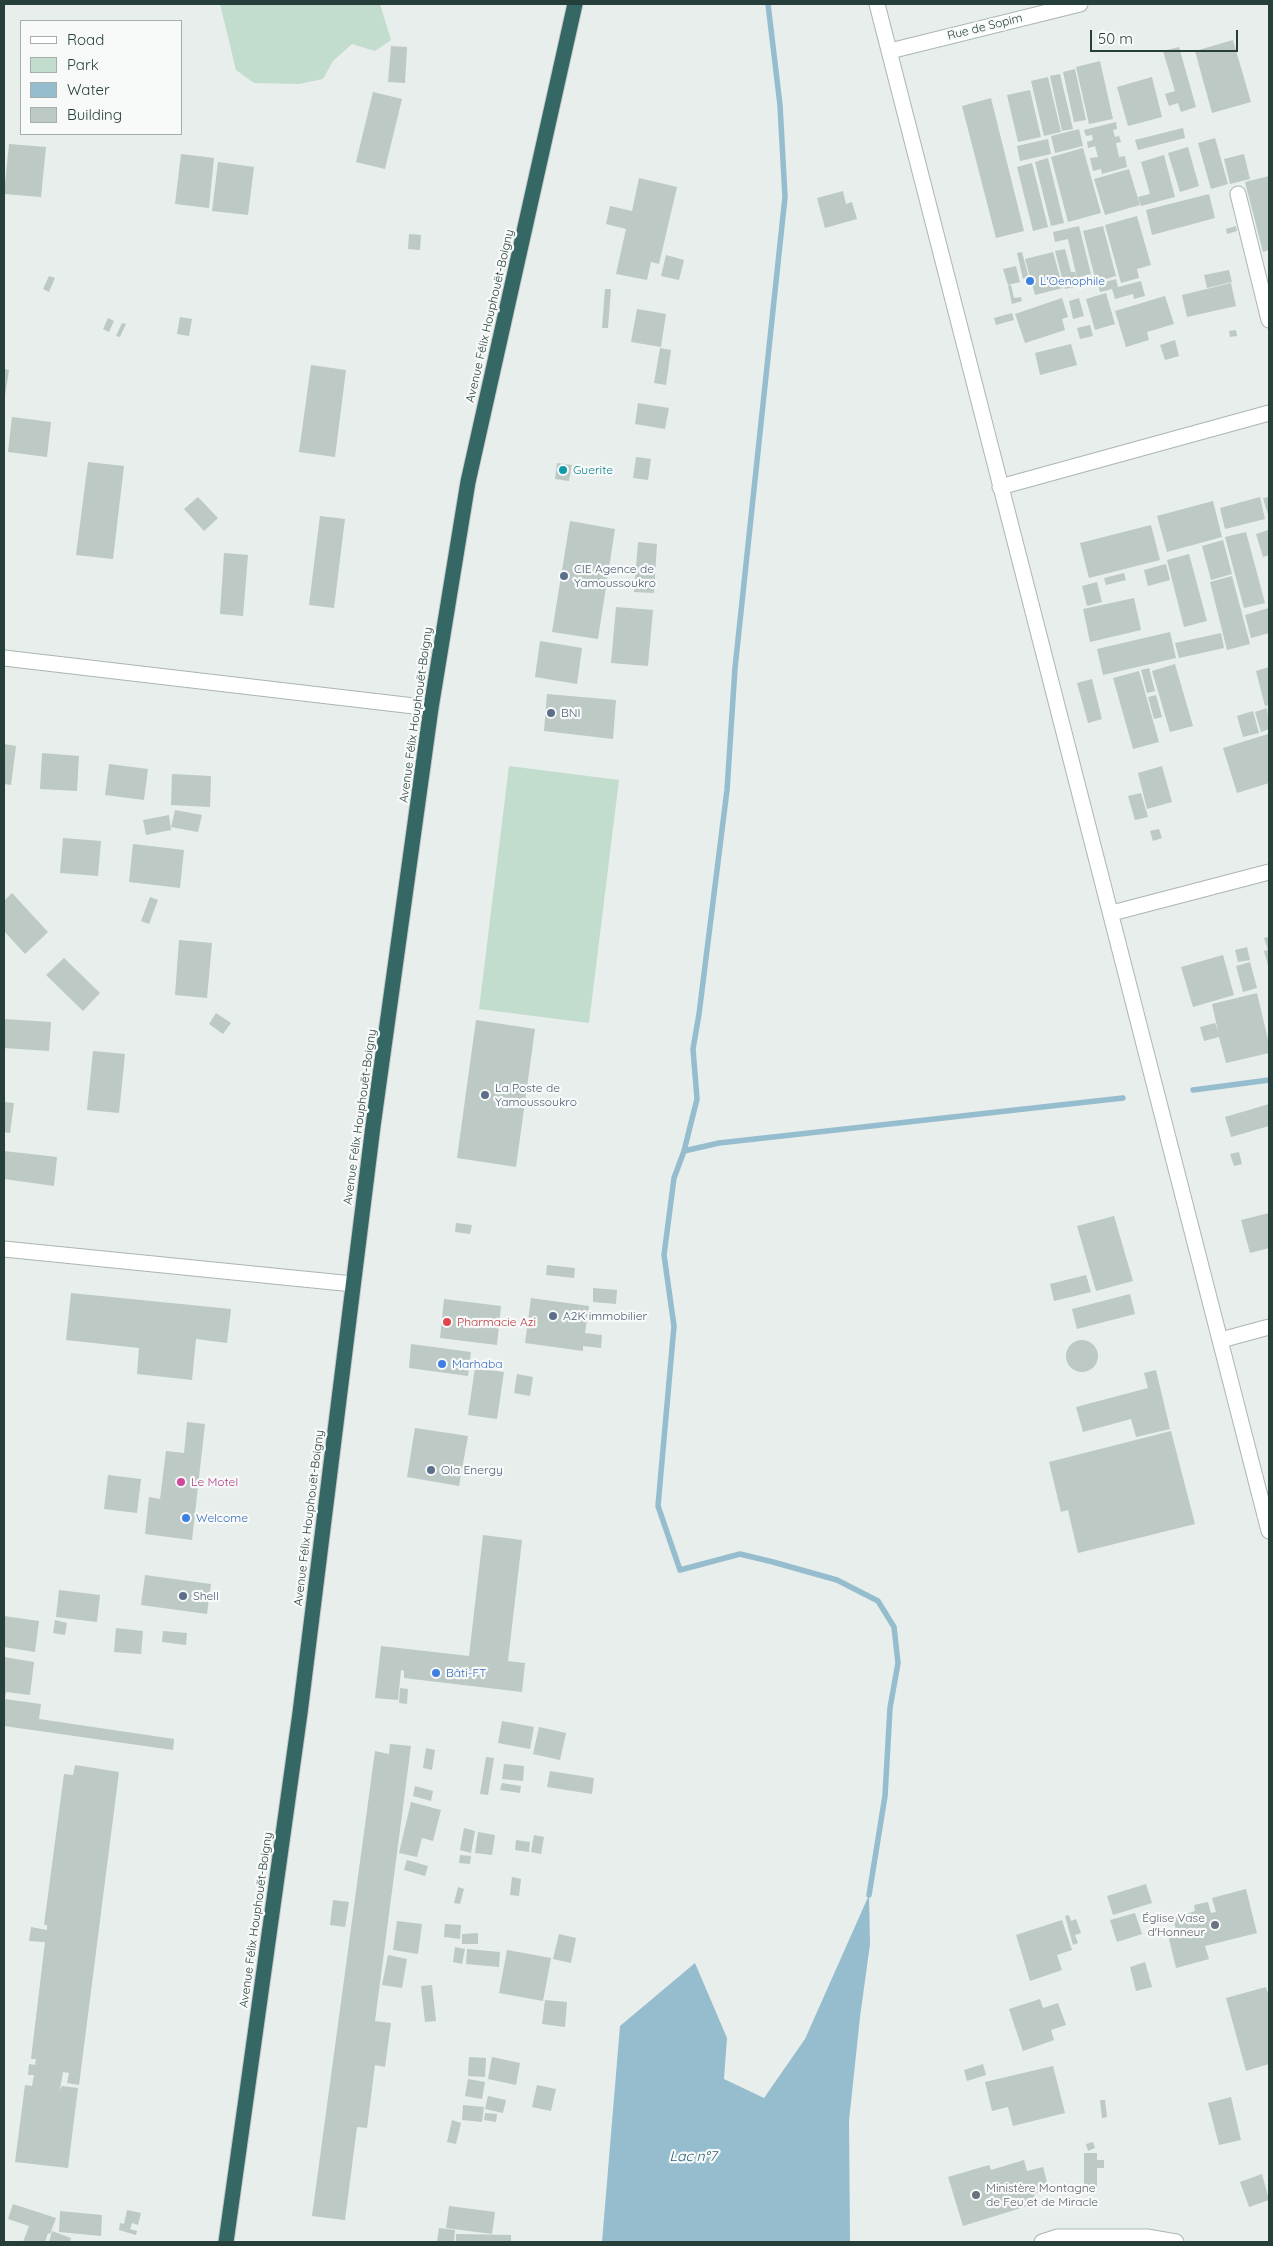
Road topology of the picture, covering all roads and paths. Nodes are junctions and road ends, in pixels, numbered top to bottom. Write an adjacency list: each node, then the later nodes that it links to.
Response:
1 (575, 4): 10 (highway, Avenue Félix Houphouët-Boigny)
2 (877, 4): 4 (street)
3 (1080, 4): 4 (street, Rue de Sopim)
4 (890, 51): 8 (street)
5 (1238, 194): 6 (street)
6 (1269, 320)
7 (1269, 413): 8 (street)
8 (1000, 487): 12 (street)
9 (4, 658): 10 (street)
10 (431, 708): 14 (highway, Avenue Félix Houphouët-Boigny)
11 (1269, 872): 12 (street)
12 (1112, 913): 16 (street)
13 (4, 1249): 14 (street)
14 (353, 1284): 18 (highway, Avenue Félix Houphouët-Boigny)
15 (1269, 1327): 16 (street)
16 (1221, 1340): 17 (street)
17 (1269, 1531)
18 (226, 2242)
19 (1042, 2242): 20 (street)
20 (1176, 2242)

